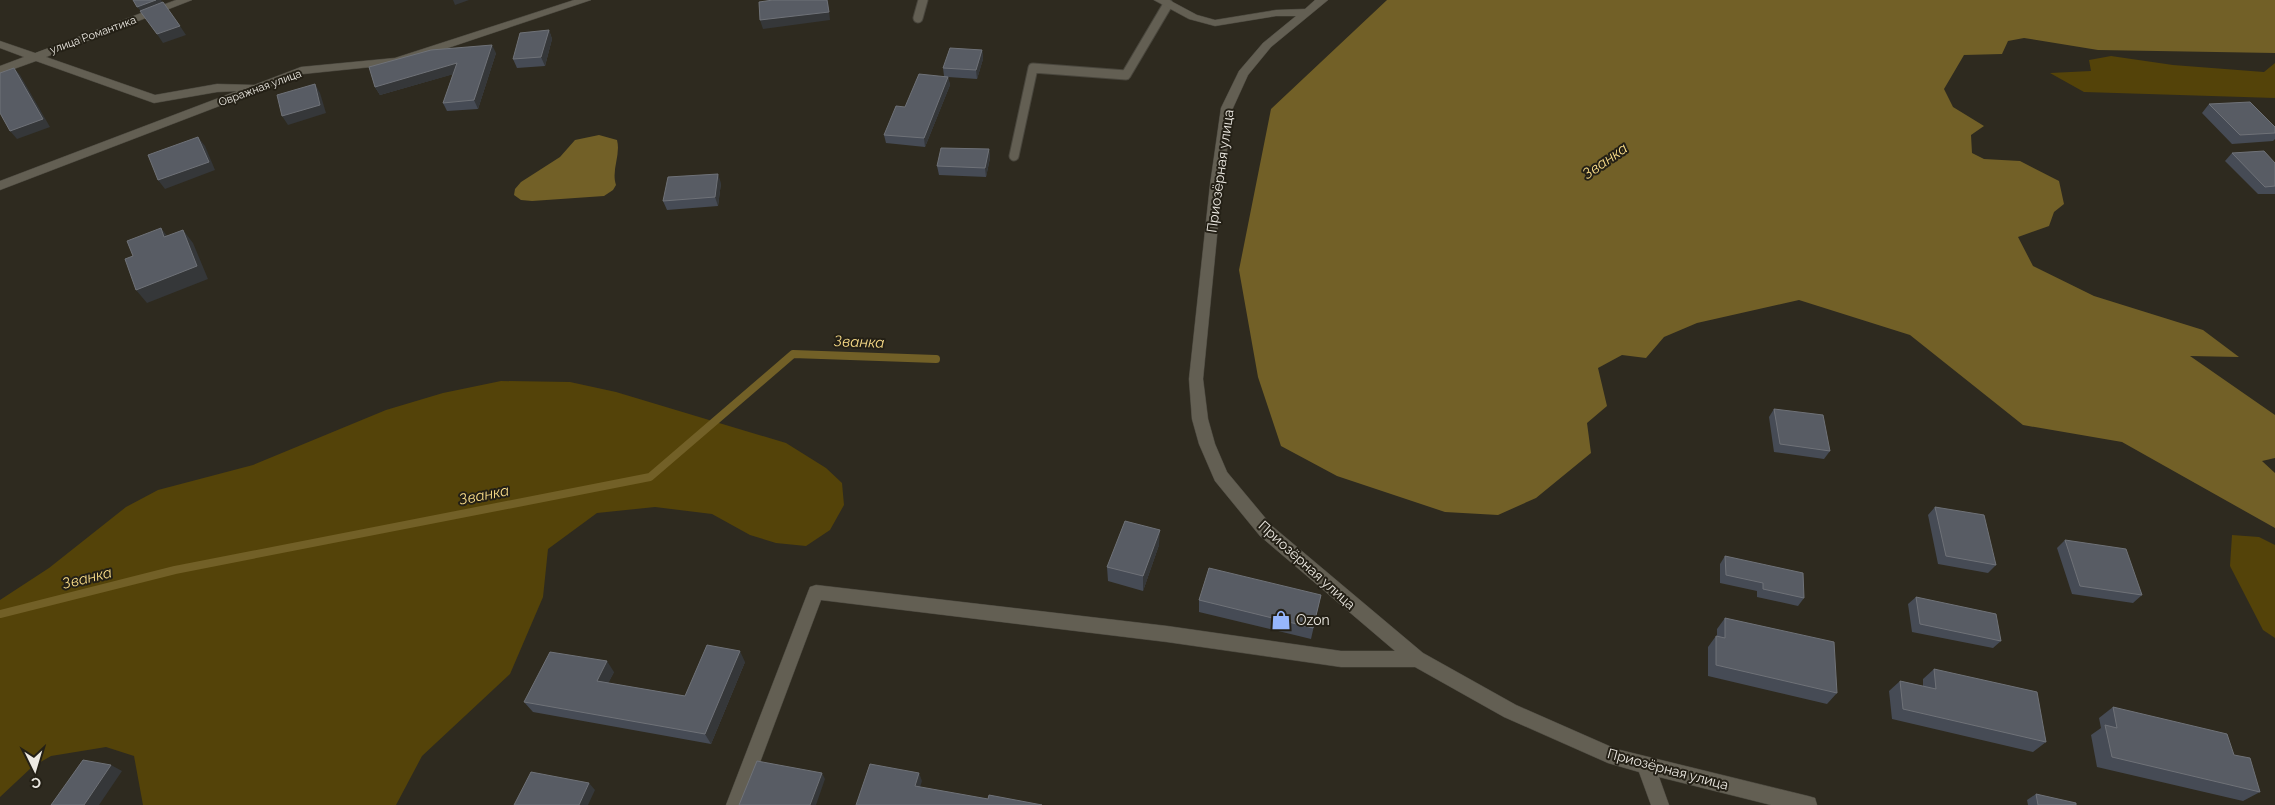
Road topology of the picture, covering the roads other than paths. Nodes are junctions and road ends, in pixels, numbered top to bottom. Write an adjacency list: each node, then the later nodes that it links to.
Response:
1 (186, 0): 9 (street, улица Романтика)
2 (585, 0): 11 (street, Овражная улица)
3 (923, 0): 7 (lane)
4 (1322, 0): 6 (street, Приозёрная улица)
5 (1164, 2): 6 (street); 12 (lane)
6 (1306, 12): 14 (street, Приозёрная улица)
7 (918, 18)
8 (0, 44): 9 (street)
9 (33, 57): 10 (street, улица Романтика); 11 (street)
10 (0, 70)
11 (262, 86): 13 (street, Овражная улица)
12 (1014, 156)
13 (0, 186)
14 (1417, 659): 15 (street, Приозёрная улица); 16 (street)
15 (1645, 764): 17 (street); 18 (street, Приозёрная улица)
16 (735, 805)
17 (1660, 805)
18 (1808, 805)

